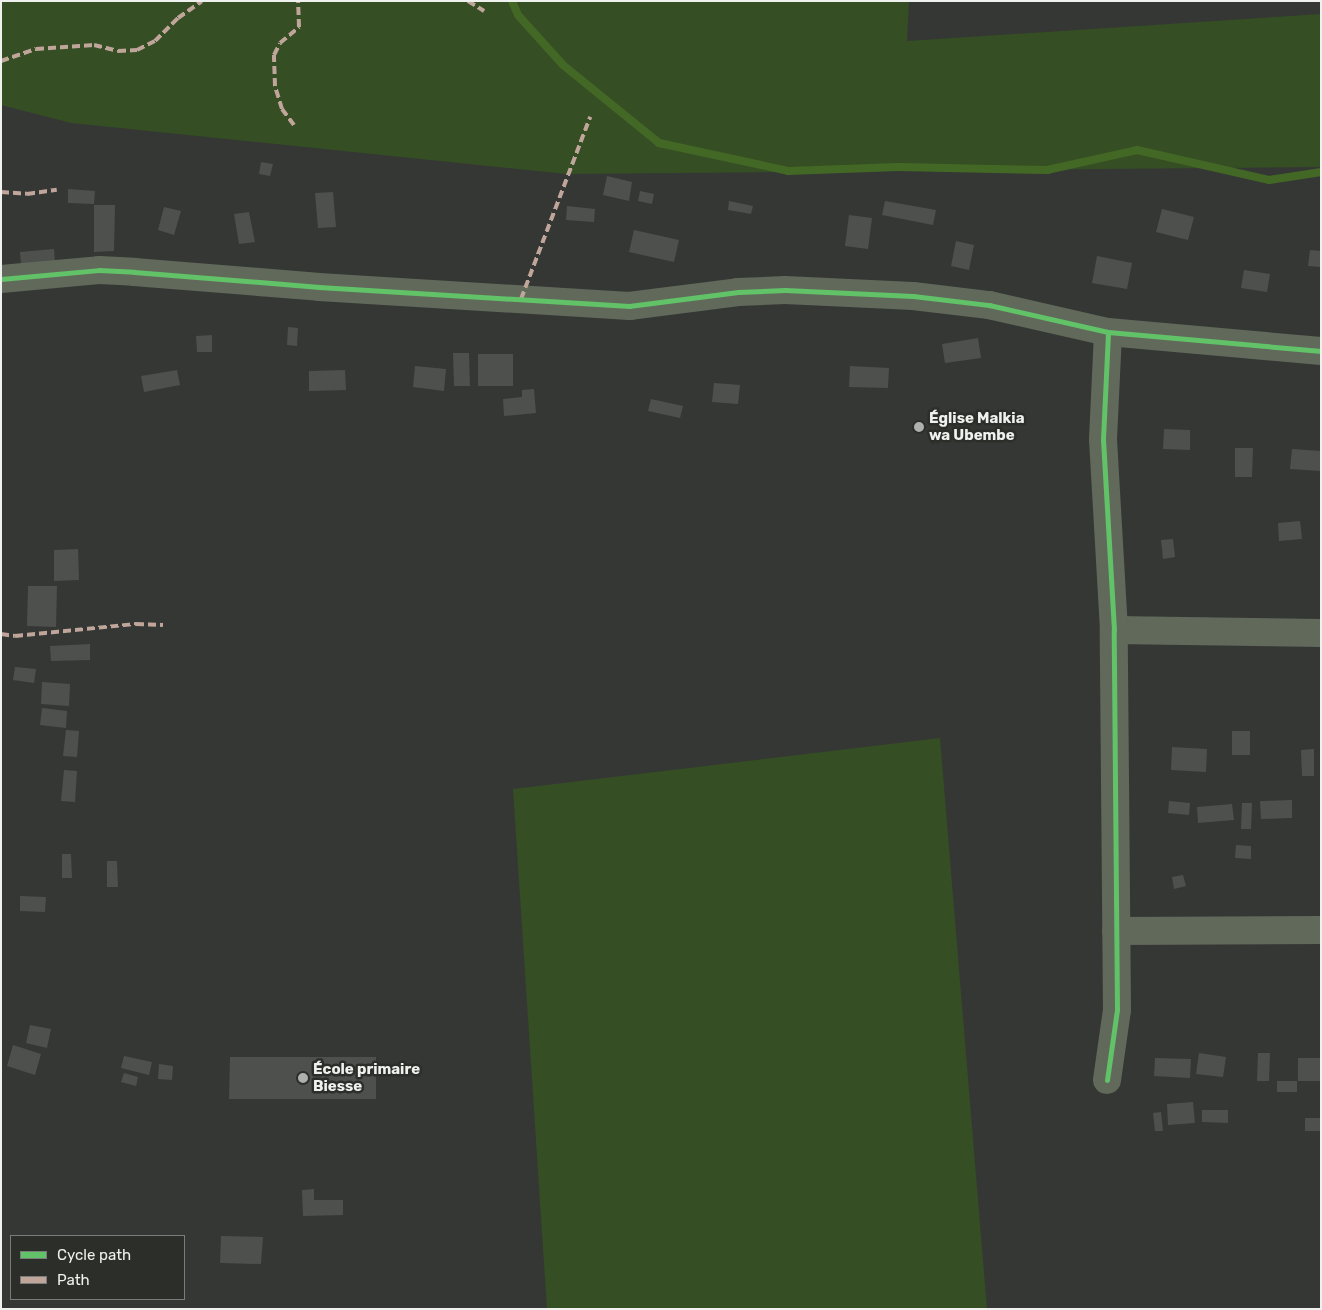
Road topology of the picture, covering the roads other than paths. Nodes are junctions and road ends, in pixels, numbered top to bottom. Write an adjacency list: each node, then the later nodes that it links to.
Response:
1 (1, 279): 2 (street)
2 (1108, 332): 3 (street); 4 (street)
3 (1321, 351)
4 (1114, 630): 5 (street); 7 (street)
5 (1321, 633)
6 (1321, 930): 7 (street)
7 (1116, 931): 8 (street)
8 (1107, 1080)

